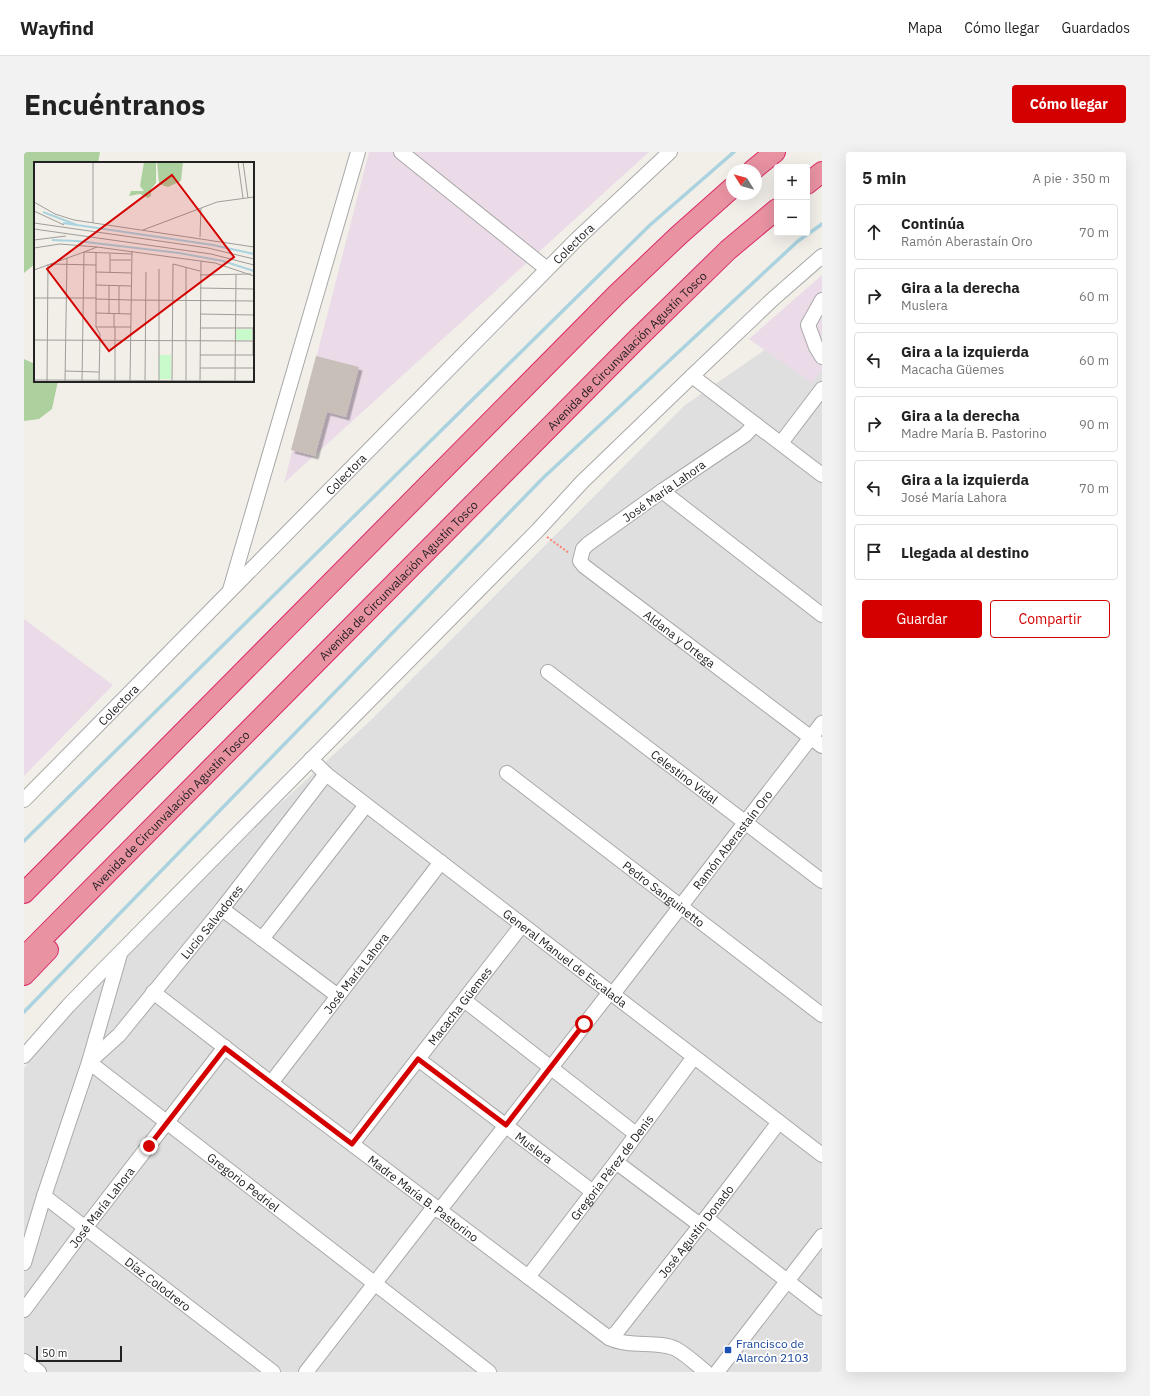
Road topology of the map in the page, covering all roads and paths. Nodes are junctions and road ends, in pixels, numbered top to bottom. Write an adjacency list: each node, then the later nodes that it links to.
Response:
1 (358, 152): 22 (street)
2 (401, 152): 11 (street)
3 (670, 152): 11 (street, Colectora)
4 (775, 152): 5 (highway)
5 (760, 164)
6 (822, 172): 7 (highway)
7 (810, 182)
8 (726, 193): 37 (highway)
9 (774, 212): 34 (highway, Avenida de Circunvalación Agustín Tosco)
10 (822, 256): 14 (street)
11 (547, 269): 22 (street, Colectora)
12 (822, 300): 13 (street)
13 (822, 357)
14 (692, 376): 16 (street); 20 (street)
15 (822, 389): 17 (street)
16 (755, 424): 17 (street); 19 (street, José María Lahora)
17 (781, 443): 18 (street)
18 (822, 475)
19 (662, 491): 21 (street, José María Lahora); 23 (street)
20 (538, 530): 21 (path); 28 (street)
21 (580, 561): 26 (street, Aldana y Ortega)
22 (229, 592): 31 (street, Colectora)
23 (822, 615)
24 (548, 672): 33 (street, Celestino Vidal)
25 (822, 723): 26 (street, Ramón Aberastaín Oro)
26 (811, 737): 27 (street, Aldana y Ortega); 33 (street, Ramón Aberastaín Oro)
27 (822, 746)
28 (311, 759): 30 (street, General Manuel de Escalada); 42 (street)
29 (507, 773): 38 (street, Pedro Sanguinetto)
30 (326, 774): 32 (street, General Manuel de Escalada); 39 (street, Lucio Salvadores)
31 (24, 800)
32 (366, 804): 35 (street, General Manuel de Escalada); 41 (street)
33 (745, 822): 36 (street, Celestino Vidal); 38 (street, Ramón Aberastaín Oro)
34 (128, 853): 43 (highway, Avenida de Circunvalación Agustín Tosco); 44 (highway)
35 (441, 862): 40 (street, General Manuel de Escalada); 47 (street, José María Lahora)
36 (822, 880)
37 (24, 893)
38 (680, 907): 46 (street, Ramón Aberastaín Oro); 49 (street, Pedro Sanguinetto)
39 (222, 909): 41 (street); 45 (street, Lucio Salvadores)
40 (522, 925): 46 (street, General Manuel de Escalada); 48 (street, Macacha Güemes)
41 (262, 939): 47 (street)
42 (121, 952): 51 (street); 54 (street)
43 (24, 957)
44 (24, 975)
45 (153, 992): 50 (street, Madre María B. Pastorino); 54 (street, Lucio Salvadores)
46 (611, 993): 52 (street, General Manuel de Escalada); 55 (street, Ramón Aberastaín Oro)
47 (338, 996): 56 (street, José María Lahora)
48 (464, 1000): 53 (street, Macacha Güemes); 55 (street)
49 (822, 1015)
50 (225, 1048): 56 (street, Madre María B. Pastorino); 57 (street, José María Lahora)
51 (24, 1056)
52 (694, 1057): 58 (street, General Manuel de Escalada); 60 (street, Gregoria Pérez de Denis)
53 (418, 1059): 59 (street, Muslera); 61 (street, Macacha Güemes)
54 (89, 1062): 57 (street, Gregorio Pedriel); 65 (street)
55 (551, 1068): 59 (street, Ramón Aberastaín Oro); 60 (street)
56 (271, 1083): 61 (street, Madre María B. Pastorino)
57 (167, 1122): 68 (street, José María Lahora); 73 (street, Gregorio Pedriel)
58 (779, 1122): 62 (street, General Manuel de Escalada); 67 (street, José Agustín Donado)
59 (506, 1125): 64 (street, Muslera); 66 (street, Ramón Aberastaín Oro)
60 (636, 1134): 63 (street, Gregoria Pérez de Denis)
61 (352, 1144): 66 (street, Madre María B. Pastorino)
62 (822, 1155)
63 (616, 1162): 64 (street, Gregoria Pérez de Denis); 67 (street)
64 (593, 1192): 71 (street, Gregoria Pérez de Denis)
65 (44, 1196): 68 (street, Díaz Colodrero); 70 (street)
66 (437, 1209): 71 (street, Madre María B. Pastorino); 73 (street, Ramón Aberastaín Oro)
67 (703, 1222): 72 (street); 76 (street, José Agustín Donado)
68 (85, 1228): 75 (street, José María Lahora); 79 (street, Díaz Colodrero)
69 (822, 1236): 72 (street)
70 (24, 1263)
71 (528, 1277): 76 (street, Madre María B. Pastorino)
72 (787, 1281): 74 (street); 83 (street)
73 (374, 1284): 80 (street, Ramón Aberastaín Oro); 81 (street, Gregorio Pedriel)
74 (822, 1308)
75 (24, 1310)
76 (609, 1338): 82 (street, Madre María B. Pastorino)
77 (24, 1361): 78 (street)
78 (39, 1372)
79 (272, 1372)
80 (306, 1372)
81 (489, 1372)
82 (706, 1372)
83 (717, 1372)

